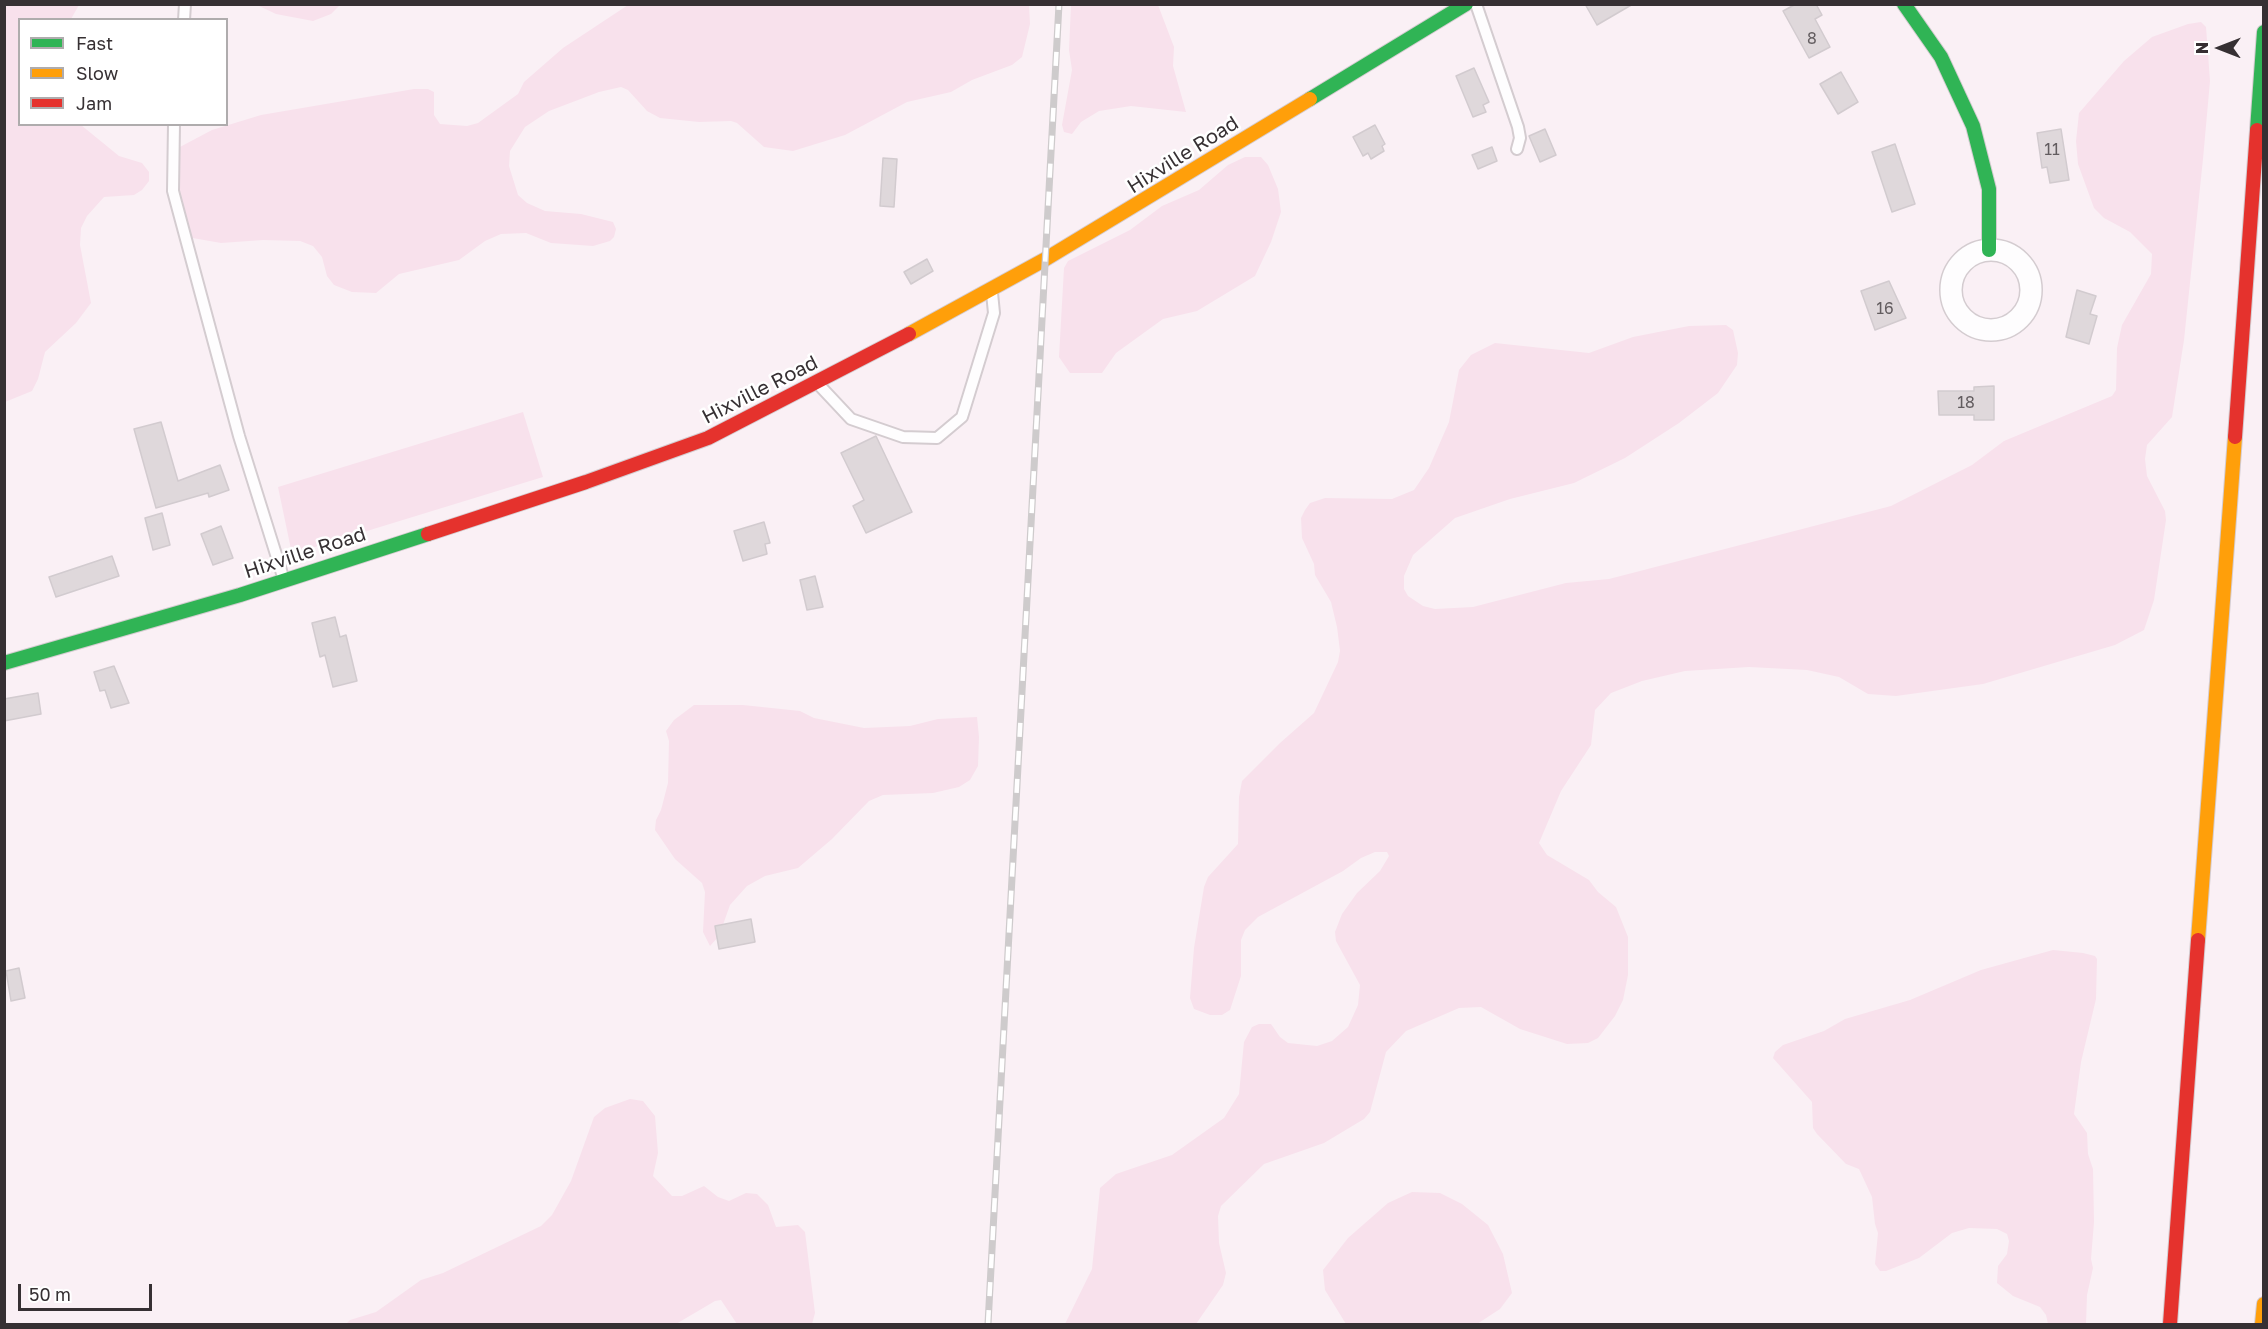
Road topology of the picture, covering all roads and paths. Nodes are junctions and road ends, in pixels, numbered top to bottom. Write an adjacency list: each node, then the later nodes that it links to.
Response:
1 (1466, 4): 8 (main road, Hixville Road)
2 (1476, 4): 6 (lane)
3 (1904, 4): 7 (main road)
4 (2264, 32): 13 (main road)
5 (174, 126): 10 (lane)
6 (1517, 149)
7 (1989, 250)
8 (991, 290): 9 (main road, Hixville Road); 9 (lane)
9 (818, 383): 10 (main road, Hixville Road)
10 (284, 580): 11 (main road, Hixville Road)
11 (4, 663)
12 (2264, 1304): 14 (main road)
13 (2170, 1324)
14 (2262, 1324)

